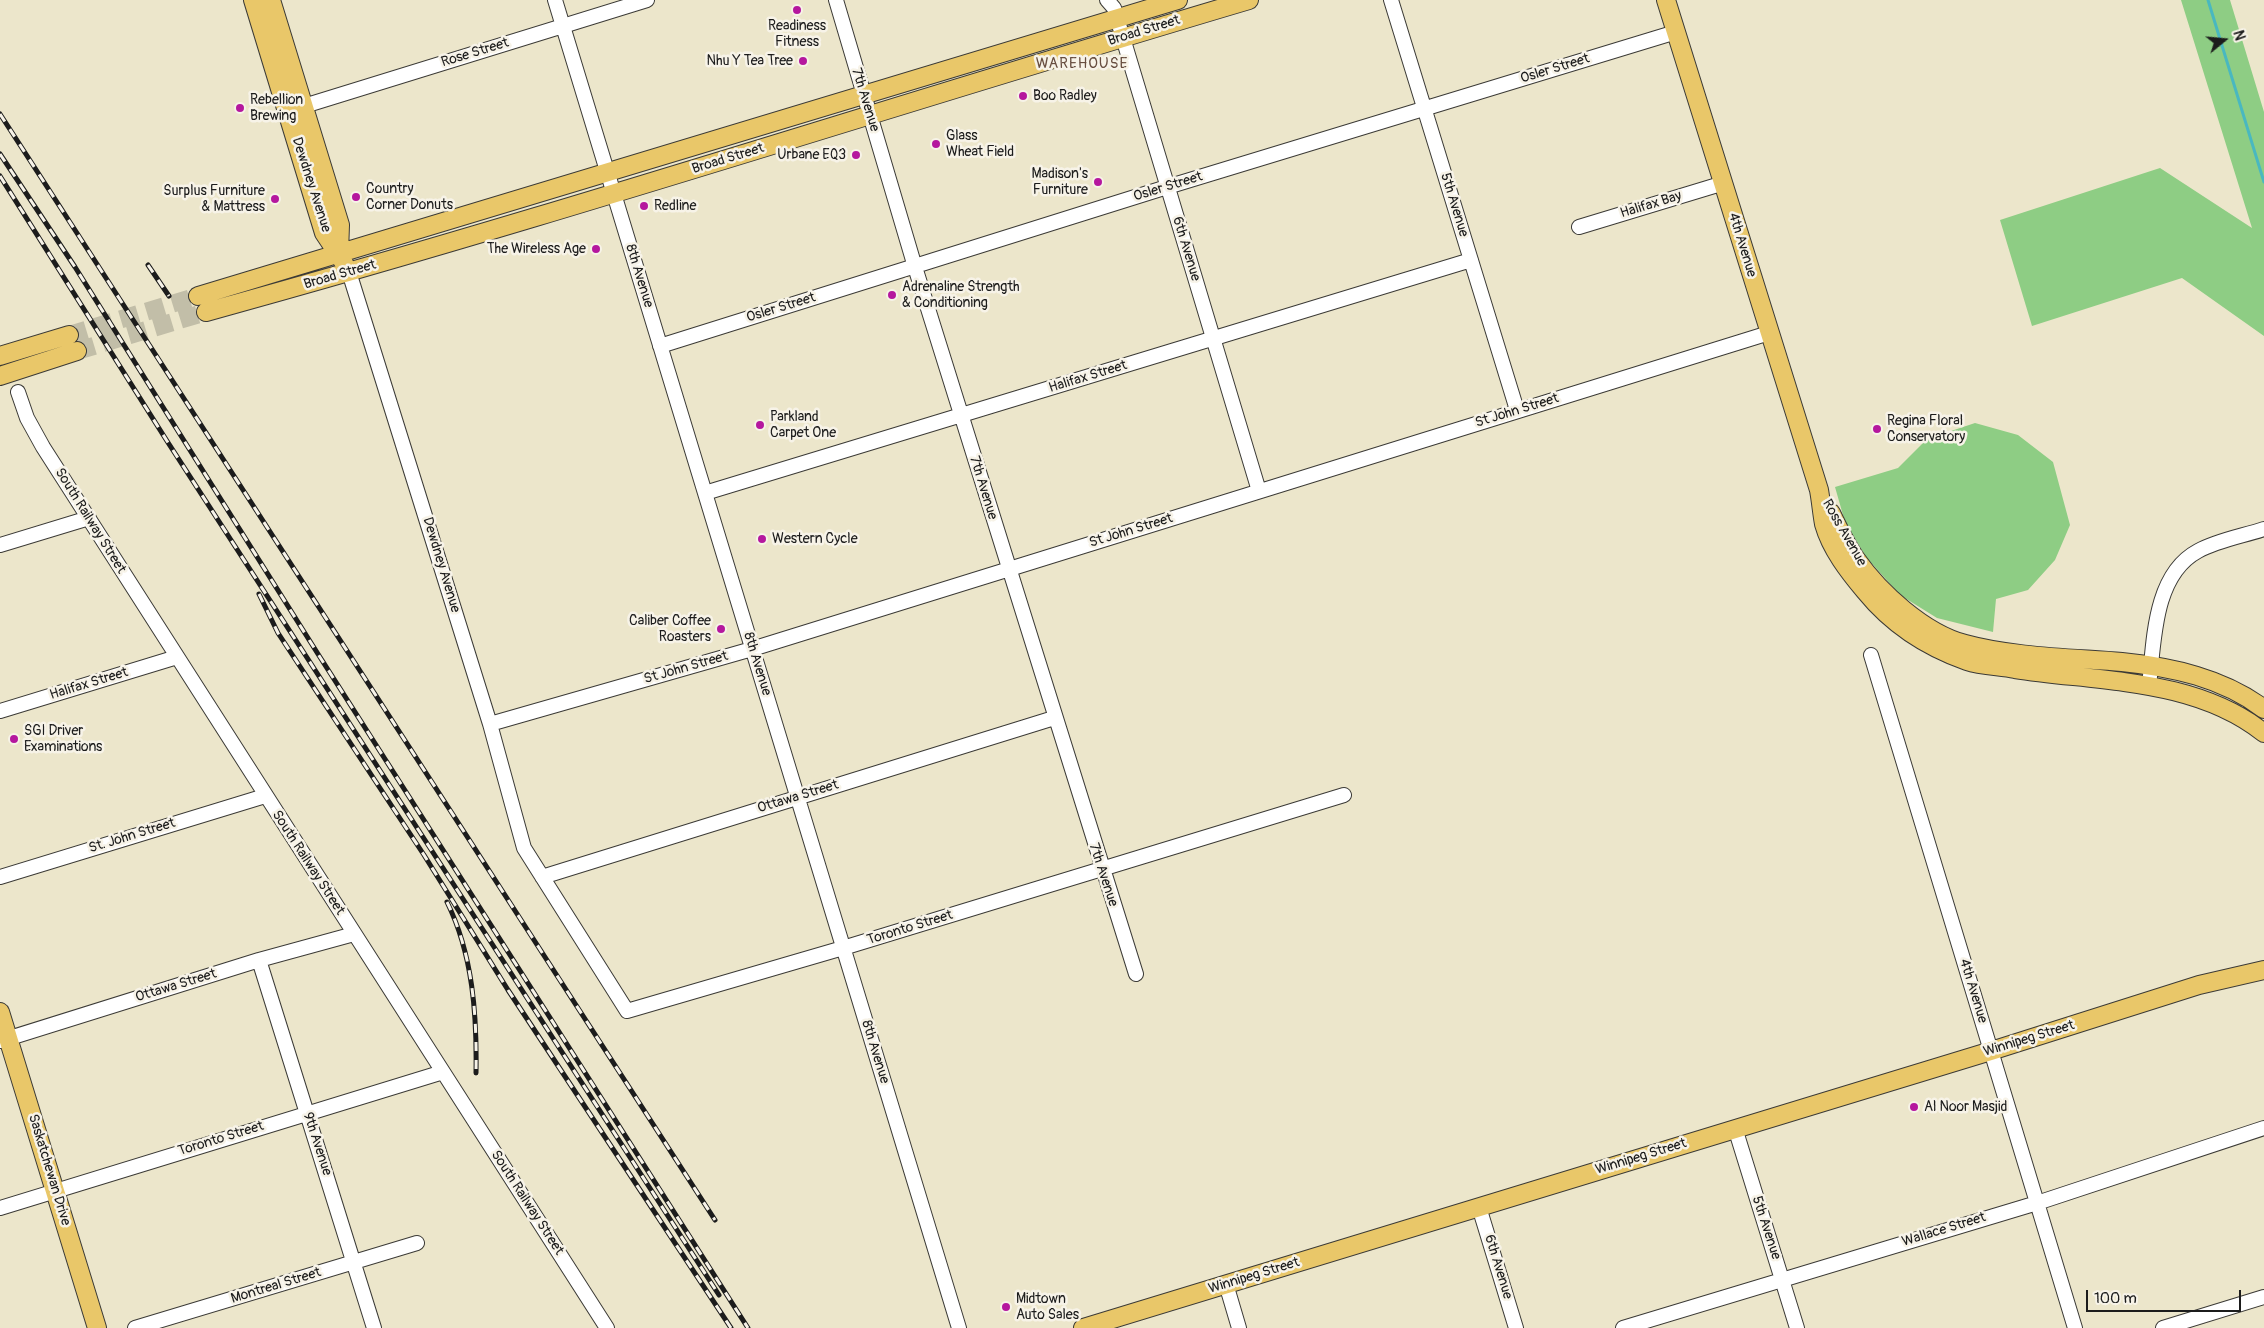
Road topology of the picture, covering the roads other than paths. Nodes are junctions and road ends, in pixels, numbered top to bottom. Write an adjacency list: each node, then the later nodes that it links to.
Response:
1 (253, 0): 23 (main road, Dewdney Avenue)
2 (271, 0): 15 (main road, Dewdney Avenue)
3 (555, 0): 11 (street, 8th Avenue)
4 (647, 0): 11 (street, Rose Street)
5 (836, 0): 14 (street, 7th Avenue)
6 (1178, 0): 10 (main road, Broad Street)
7 (1248, 0): 13 (main road, Broad Street)
8 (1391, 0): 16 (street, 5th Avenue)
9 (1666, 0): 12 (main road, 4th Avenue)
10 (1113, 7): 13 (street, 6th Avenue); 14 (main road, Broad Street)
11 (563, 26): 15 (street, Rose Street); 18 (street, 8th Avenue)
12 (1676, 32): 16 (street, Osler Street); 19 (main road, 4th Avenue)
13 (1123, 38): 17 (main road, Broad Street); 20 (street, 6th Avenue)
14 (863, 95): 17 (street, 7th Avenue); 18 (main road, Broad Street)
15 (304, 106): 23 (main road, Dewdney Avenue)
16 (1424, 109): 20 (street, Osler Street); 24 (street, 5th Avenue)
17 (870, 116): 21 (main road, Broad Street); 25 (street, 7th Avenue)
18 (608, 172): 21 (street, 8th Avenue); 23 (main road, Broad Street)
19 (1724, 183): 22 (street, Halifax Bay); 27 (main road, 4th Avenue)
20 (1167, 188): 25 (street, Osler Street); 28 (street, 6th Avenue)
21 (614, 194): 26 (main road, Broad Street); 29 (street, 8th Avenue)
22 (1579, 227)
23 (339, 253): 26 (main road, Dewdney Avenue); 26 (main road, Broad Street)
24 (1471, 260): 28 (street, Halifax Street); 33 (street, 5th Avenue)
25 (915, 267): 29 (street, Osler Street); 34 (street, 7th Avenue)
26 (349, 272): 50 (street, Dewdney Avenue)
27 (1770, 333): 33 (street, St John Street); 35 (main road, 4th Avenue)
28 (1214, 340): 34 (street, Halifax Street); 36 (street, 6th Avenue)
29 (660, 346): 37 (street, 8th Avenue)
30 (0, 356): 31 (main road)
31 (0, 376)
32 (18, 392): 38 (street, South Railway Street)
33 (1517, 410): 36 (street, St John Street)
34 (961, 415): 37 (street, Halifax Street); 41 (street, 7th Avenue)
35 (1819, 490): 45 (main road, Ross Avenue); 46 (main road, Ross Avenue)
36 (1259, 491): 41 (street, St John Street)
37 (705, 493): 42 (street, 8th Avenue)
38 (88, 518): 40 (street); 44 (street, South Railway Street)
39 (2264, 529): 45 (street)
40 (0, 545)
41 (1008, 569): 42 (street, St John Street); 49 (street, 7th Avenue)
42 (752, 649): 50 (street, St John Street); 54 (street, 8th Avenue)
43 (1871, 655): 67 (street, 4th Avenue)
44 (177, 657): 48 (street, Halifax Street); 53 (street, South Railway Street)
45 (2152, 665): 46 (street); 47 (main road, Ross Avenue)
46 (2149, 686): 51 (main road, Ross Avenue)
47 (2264, 709)
48 (0, 711)
49 (1054, 718): 54 (street, Ottawa Street); 55 (street, 7th Avenue)
50 (490, 724): 57 (street, Dewdney Avenue)
51 (2264, 733)
52 (1344, 795): 55 (street, Toronto Street)
53 (265, 796): 56 (street, St. John Street); 58 (street, South Railway Street)
54 (797, 797): 57 (street, Ottawa Street); 59 (street, 8th Avenue)
55 (1101, 869): 59 (street, Toronto Street); 63 (street, 7th Avenue)
56 (0, 877)
57 (542, 877): 59 (street, Toronto Street)
58 (354, 934): 61 (street, Ottawa Street); 68 (street, South Railway Street)
59 (843, 948): 85 (street, 8th Avenue)
60 (2264, 959): 64 (main road, Winnipeg Street)
61 (259, 960): 66 (street, Ottawa Street); 69 (street, 9th Avenue)
62 (2264, 970): 64 (main road, Winnipeg Street)
63 (1136, 974)
64 (2199, 985): 67 (main road, Winnipeg Street)
65 (0, 1012): 66 (main road, Saskatchewan Drive)
66 (4, 1040): 72 (main road, Saskatchewan Drive)
67 (1992, 1051): 70 (main road, Winnipeg Street); 73 (street, 4th Avenue)
68 (443, 1072): 69 (street, Toronto Street); 84 (street, South Railway Street)
69 (306, 1113): 72 (street, Toronto Street); 77 (street, 9th Avenue)
70 (1735, 1128): 74 (main road, Winnipeg Street); 78 (street, 5th Avenue)
71 (2264, 1128): 73 (street, Wallace Street)
72 (56, 1190): 75 (street, Toronto Street); 81 (main road, Saskatchewan Drive)
73 (2037, 1202): 78 (street, Wallace Street); 91 (street, 4th Avenue)
74 (1479, 1207): 79 (main road, Winnipeg Street); 88 (street, 6th Avenue)
75 (0, 1208)
76 (417, 1243): 77 (street, Montreal Street)
77 (353, 1263): 82 (street, Montreal Street); 83 (street, 9th Avenue)
78 (1782, 1279): 89 (street, Wallace Street); 90 (street, 5th Avenue)
79 (1226, 1284): 86 (main road, Winnipeg Street); 87 (street)
80 (2264, 1297): 92 (street)
81 (97, 1328)
82 (135, 1328)
83 (374, 1328)
84 (607, 1328)
85 (958, 1328)
86 (1082, 1328)
87 (1239, 1328)
88 (1516, 1328)
89 (1623, 1328)
90 (1797, 1328)
91 (2075, 1328)
92 (2163, 1328)

